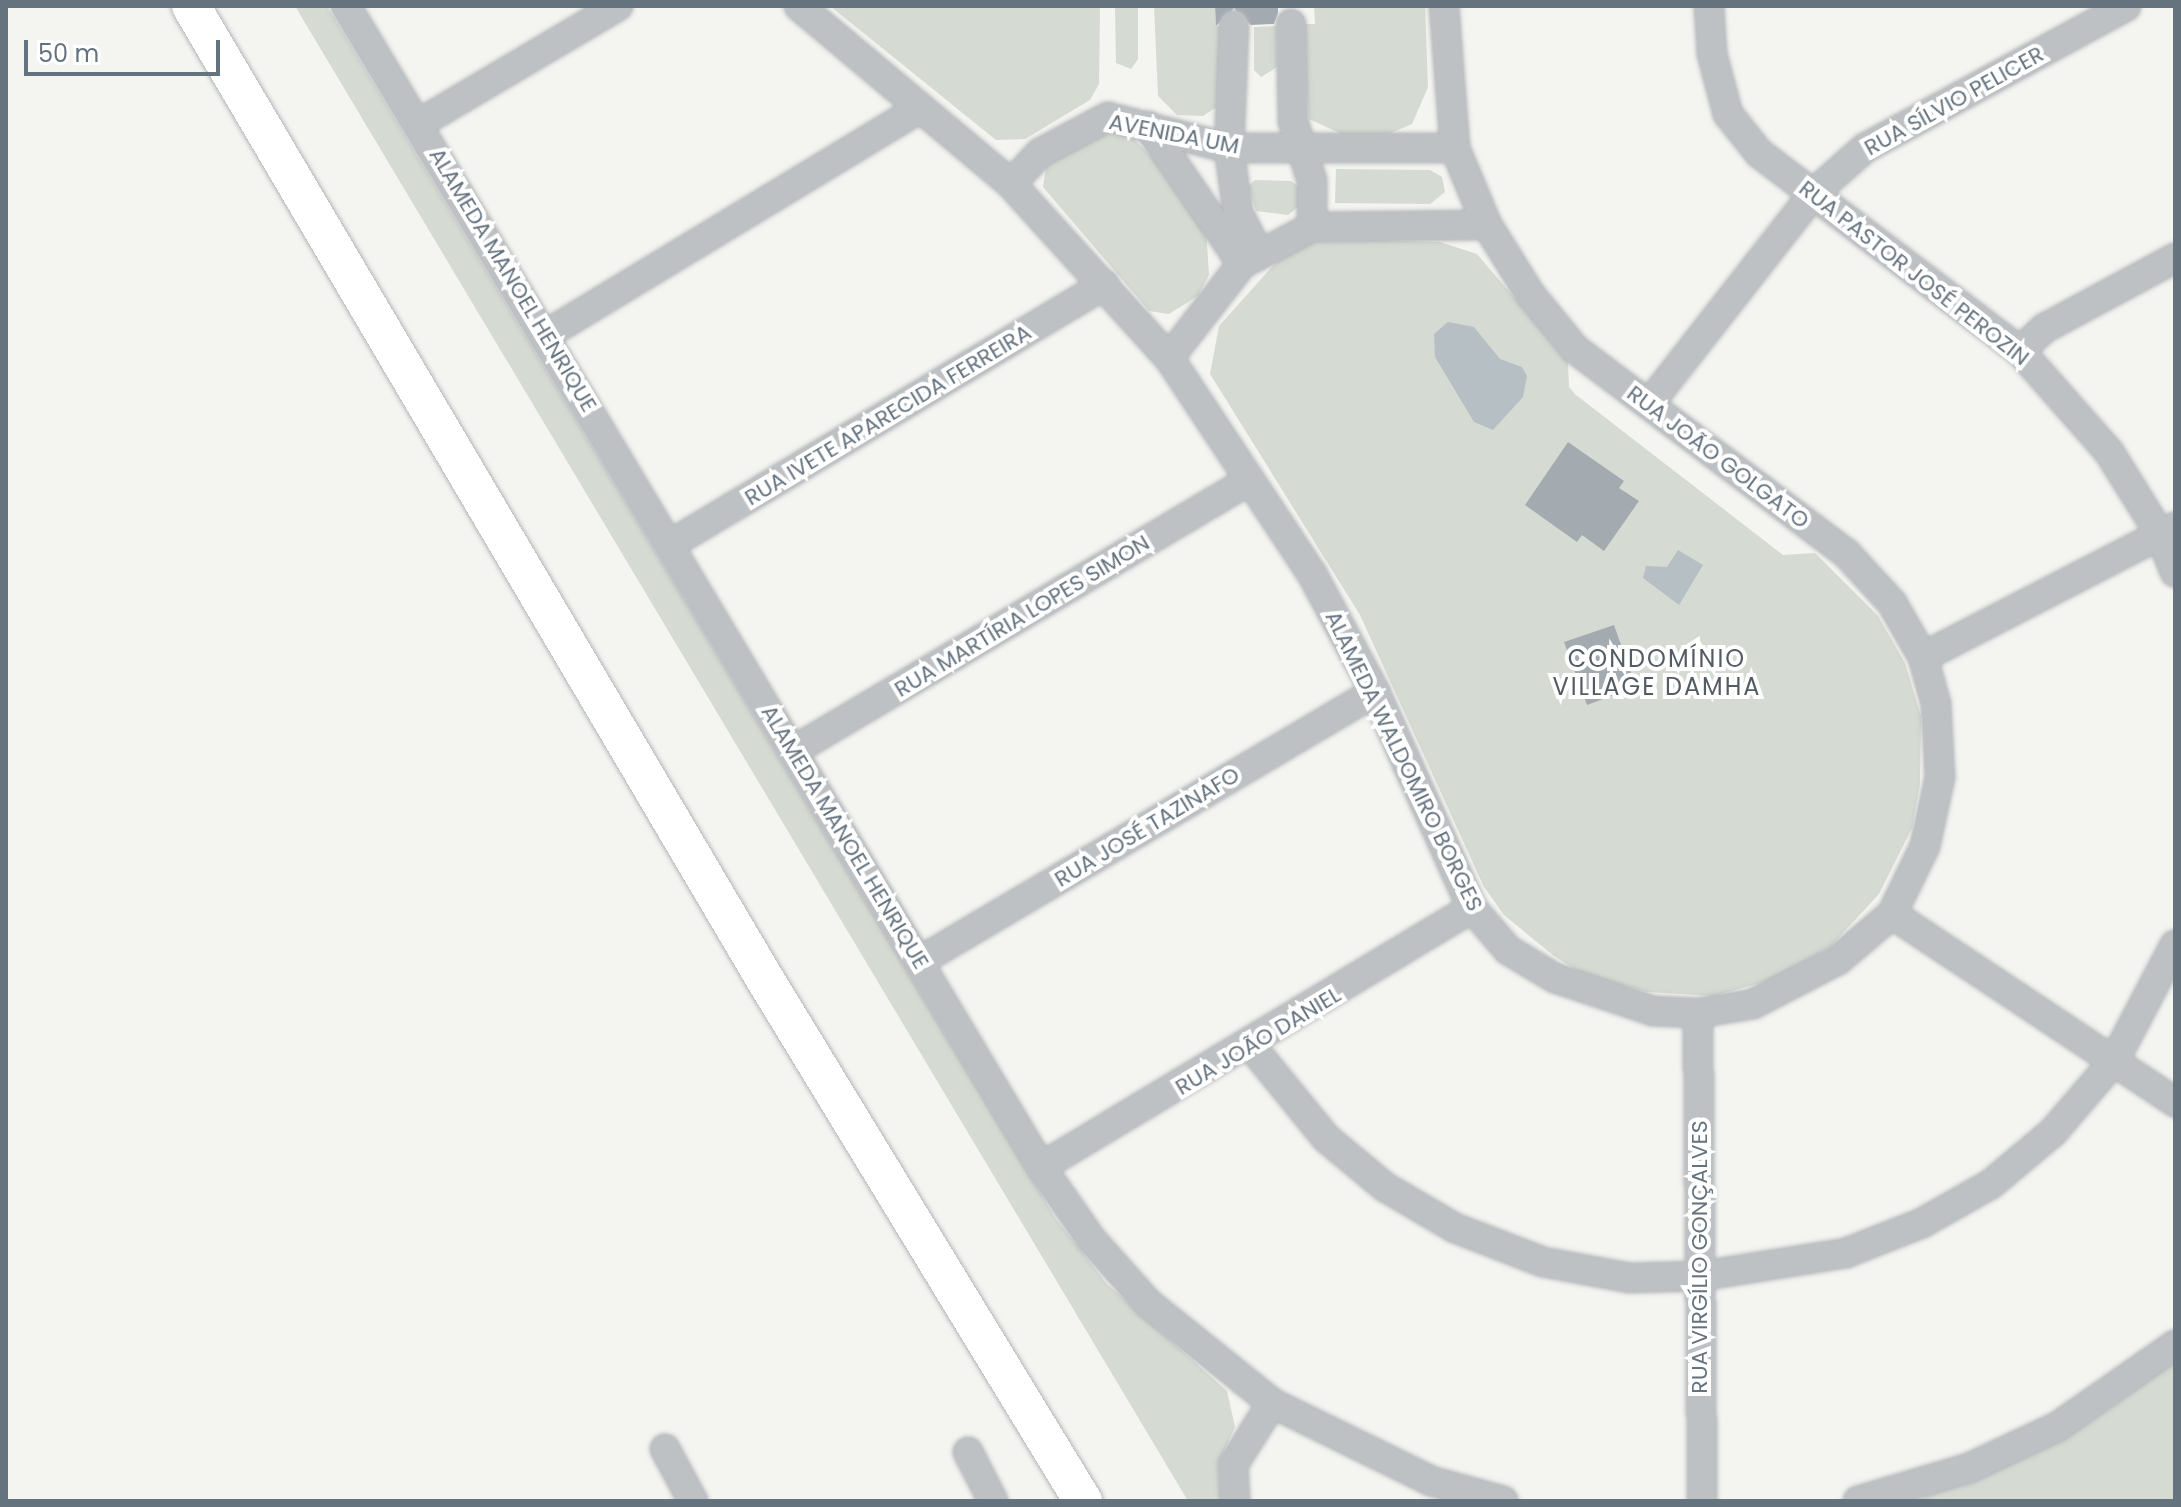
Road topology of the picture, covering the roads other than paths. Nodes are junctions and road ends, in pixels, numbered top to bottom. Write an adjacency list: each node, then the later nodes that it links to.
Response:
1 (191, 6): 50 (street)
2 (346, 6): 11 (street, ALAMEDA MANOEL HENRIQUE)
3 (618, 6): 11 (street)
4 (799, 6): 10 (street, ALAMEDA WALDOMIRO BORGES)
5 (1444, 6): 14 (street, RUA JOÃO GOLGATO)
6 (1709, 6): 17 (street, RUA PASTOR JOSÉ PEROZIN)
7 (2126, 6): 17 (street, RUA SÍLVIO PELICER)
8 (1291, 24): 15 (street)
9 (1234, 25): 13 (street)
10 (920, 108): 16 (street, ALAMEDA WALDOMIRO BORGES); 23 (street)
11 (420, 123): 23 (street, ALAMEDA MANOEL HENRIQUE)
12 (1148, 126): 13 (street, AVENIDA UM); 16 (street, AVENIDA UM); 20 (street)
13 (1229, 148): 15 (street, AVENIDA UM); 20 (street)
14 (1455, 148): 15 (street, AVENIDA UM); 18 (street, RUA JOÃO GOLGATO)
15 (1302, 150): 19 (street)
16 (1011, 184): 22 (street, ALAMEDA WALDOMIRO BORGES)
17 (1813, 194): 24 (street, RUA PASTOR JOSÉ PEROZIN); 26 (street, RUA SÍLVIO PELICER)
18 (1487, 225): 19 (street); 26 (street, RUA JOÃO GOLGATO)
19 (1312, 227): 20 (street)
20 (1250, 258): 25 (street)
21 (2175, 258): 24 (street)
22 (1104, 285): 25 (street, ALAMEDA WALDOMIRO BORGES); 29 (street, RUA IVETE APARECIDA FERREIRA)
23 (544, 336): 29 (street, ALAMEDA MANOEL HENRIQUE)
24 (2020, 351): 28 (street, RUA PASTOR JOSÉ PEROZIN)
25 (1169, 358): 27 (street, ALAMEDA WALDOMIRO BORGES)
26 (1649, 404): 31 (street, RUA JOÃO GOLGATO)
27 (1250, 480): 32 (street, ALAMEDA WALDOMIRO BORGES); 33 (street, RUA MARTÍRIA LOPES SIMON)
28 (2168, 530): 30 (street, RUA PASTOR JOSÉ PEROZIN); 31 (street)
29 (671, 544): 33 (street, ALAMEDA MANOEL HENRIQUE)
30 (2175, 572)
31 (1923, 657): 35 (street, RUA JOÃO GOLGATO)
32 (1375, 692): 34 (street, ALAMEDA WALDOMIRO BORGES); 37 (street, RUA JOSÉ TAZINAFO)
33 (793, 751): 37 (street, ALAMEDA MANOEL HENRIQUE)
34 (1472, 908): 38 (street, ALAMEDA WALDOMIRO BORGES); 39 (street, RUA JOÃO DANIEL)
35 (1892, 914): 38 (street, ALAMEDA WALDOMIRO BORGES); 40 (street)
36 (2175, 945): 40 (street)
37 (920, 961): 42 (street, ALAMEDA MANOEL HENRIQUE)
38 (1698, 1013): 43 (street, RUA VIRGÍLIO GONÇALVES)
39 (1251, 1046): 42 (street, RUA JOÃO DANIEL); 43 (street)
40 (2114, 1061): 41 (street); 43 (street)
41 (2175, 1102)
42 (1041, 1167): 45 (street, ALAMEDA MANOEL HENRIQUE)
43 (1701, 1276): 53 (street, RUA VIRGÍLIO GONÇALVES)
44 (2175, 1345): 54 (street)
45 (1272, 1403): 51 (street); 52 (street, ALAMEDA MANOEL HENRIQUE)
46 (665, 1449): 48 (street)
47 (968, 1452): 49 (street)
48 (693, 1501)
49 (993, 1501)
50 (1083, 1501)
51 (1235, 1501)
52 (1503, 1501)
53 (1702, 1501)
54 (1858, 1501)

